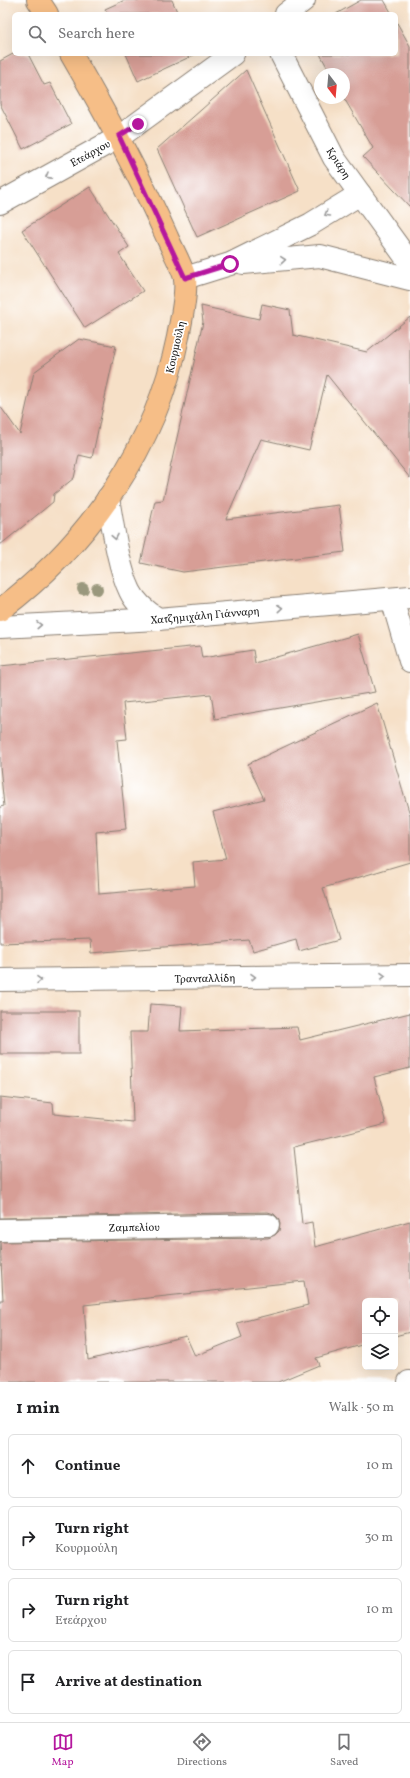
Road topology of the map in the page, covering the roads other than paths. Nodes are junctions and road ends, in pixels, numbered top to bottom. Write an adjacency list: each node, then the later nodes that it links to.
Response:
1 (38, 0): 2 (main road)
2 (46, 12)
3 (72, 56): 6 (main road, Κουρμούλη)
4 (230, 56): 6 (street, Ετεάρχου)
5 (282, 56): 7 (street, Κριάρη)
6 (119, 136): 8 (street, Ετεάρχου, one-way to 8); 11 (main road, Κουρμούλη)
7 (360, 194): 9 (street, Κριάρη); 10 (street, one-way to 10)
8 (0, 203)
9 (410, 263)
10 (230, 264): 11 (street); 12 (street, one-way to 12)
11 (185, 278): 13 (main road, Κουρμούλη)
12 (410, 279)
13 (108, 498): 15 (main road, Κουρμούλη); 16 (street, one-way to 16)
14 (401, 598): 16 (street, Χατζημιχάλη Γιάνναρη, one-way to 14); 18 (street)
15 (0, 610)
16 (158, 619): 17 (street, Χατζημιχάλη Γιάνναρη, one-way to 16)
17 (0, 627)
18 (410, 661)
19 (410, 975): 20 (street, Τρανταλλίδη, one-way to 19)
20 (0, 980)
21 (268, 1225): 22 (street, Ζαμπελίου)
22 (0, 1230)

